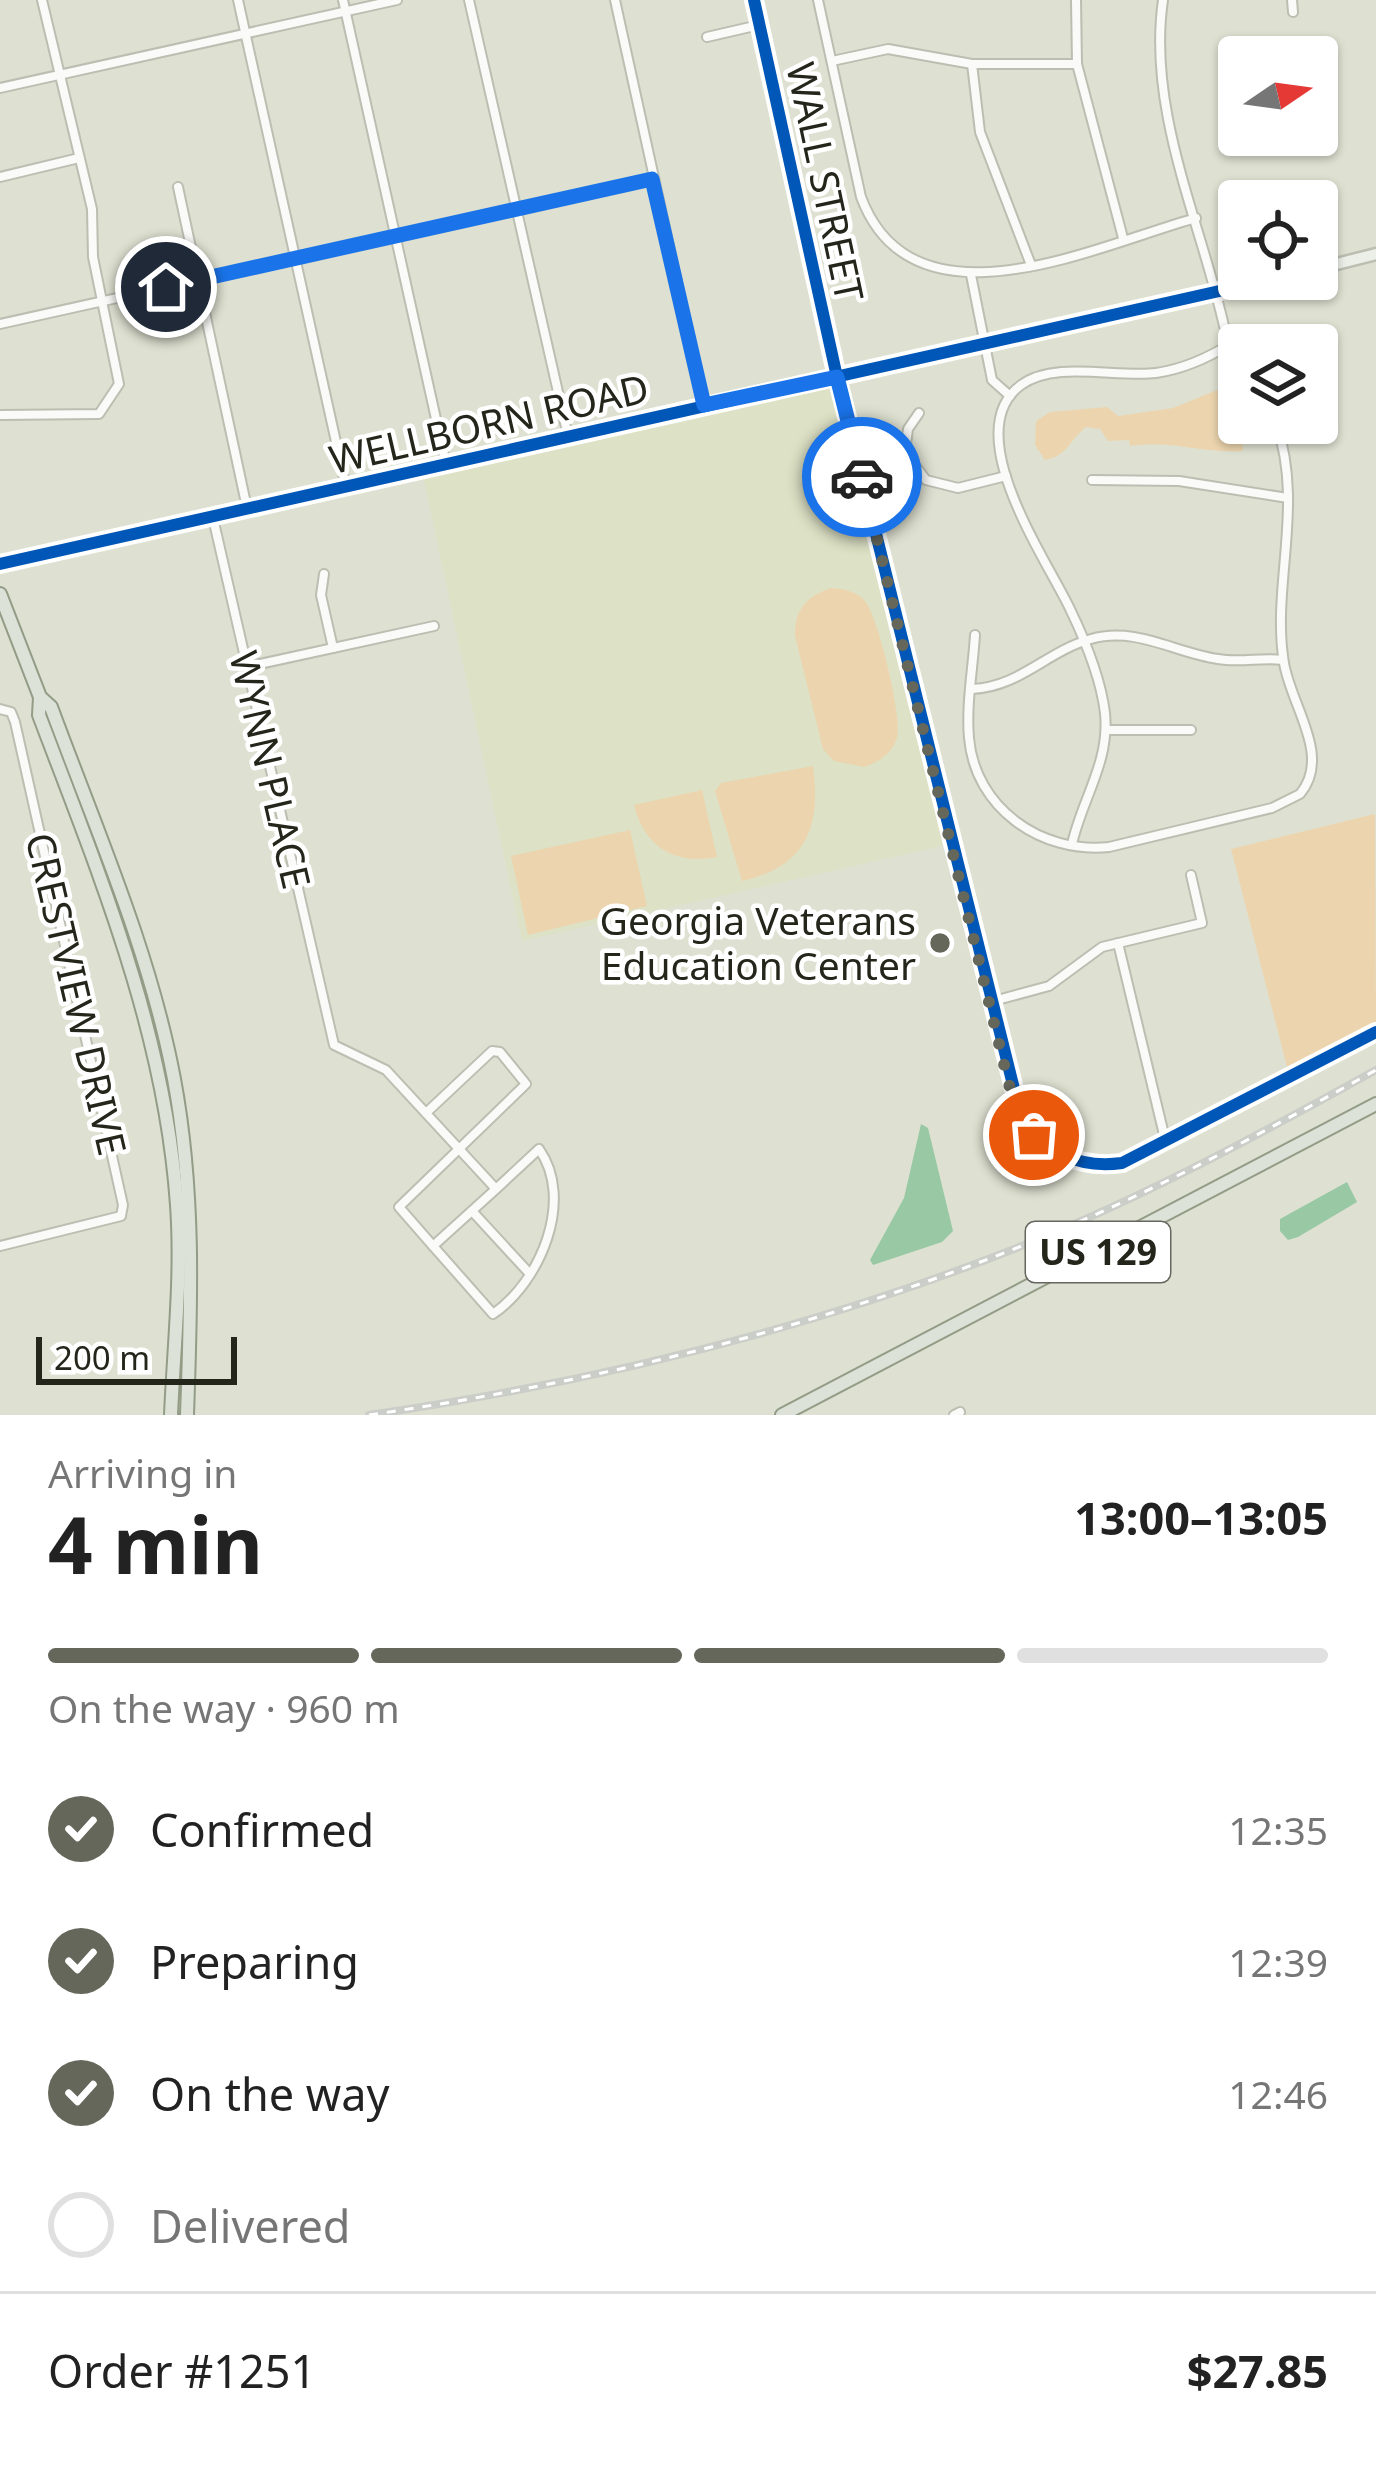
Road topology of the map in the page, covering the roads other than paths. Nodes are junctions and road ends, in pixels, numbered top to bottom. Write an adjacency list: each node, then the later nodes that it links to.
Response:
1 (42, 0): 20 (street)
2 (238, 0): 15 (street)
3 (343, 0): 12 (street)
4 (397, 0): 12 (street)
5 (469, 0): 26 (street)
6 (614, 0): 24 (street)
7 (754, 0): 14 (street, WALL STREET)
8 (818, 0): 17 (street)
9 (1076, 0): 19 (street)
10 (1163, 0): 27 (street)
11 (1292, 0): 13 (street)
12 (345, 11): 15 (street); 28 (street)
13 (1293, 12)
14 (759, 25): 16 (street); 42 (street, WALL STREET)
15 (245, 34): 20 (street); 31 (street)
16 (707, 37)
17 (832, 61): 18 (street); 34 (street)
18 (972, 64): 19 (street); 33 (street)
19 (1076, 64): 29 (street)
20 (60, 75): 21 (street); 22 (street)
21 (0, 88)
22 (79, 158): 23 (street); 37 (street)
23 (0, 177)
24 (652, 179): 26 (street); 44 (street)
25 (178, 187): 35 (street)
26 (516, 209): 28 (street); 47 (street)
27 (1196, 218): 29 (street); 36 (street)
28 (395, 236): 31 (street); 49 (street)
29 (1123, 238): 33 (street)
30 (1376, 254): 32 (street)
31 (295, 258): 35 (street); 52 (street)
32 (1338, 264)
33 (1031, 265): 34 (street)
34 (971, 275): 40 (street)
35 (199, 280): 37 (street); 54 (street)
36 (1216, 292): 39 (street); 40 (street, WELLBORN ROAD)
37 (102, 301): 38 (street); 46 (street)
38 (0, 324)
39 (1226, 324)
40 (982, 344): 42 (street, WELLBORN ROAD); 43 (street)
41 (1218, 349): 43 (street)
42 (837, 377): 44 (street, WELLBORN ROAD); 73 (street, WALL STREET)
43 (1010, 396): 50 (street)
44 (704, 405): 47 (street, WELLBORN ROAD)
45 (919, 413): 50 (street)
46 (0, 415)
47 (568, 436): 49 (street, WELLBORN ROAD)
48 (1279, 444): 53 (street)
49 (446, 464): 52 (street, WELLBORN ROAD)
50 (1006, 476): 61 (street)
51 (1092, 480): 53 (street)
52 (346, 487): 54 (street, WELLBORN ROAD)
53 (1288, 498): 63 (street)
54 (248, 509): 55 (street, WELLBORN ROAD)
55 (213, 518): 56 (street, WELLBORN ROAD); 64 (street, WYNN PLACE)
56 (0, 564)
57 (324, 574): 62 (street)
58 (0, 594): 66 (main road)
59 (434, 626): 62 (street)
60 (975, 634): 65 (street)
61 (1082, 641): 63 (street); 65 (street); 68 (street)
62 (333, 648): 64 (street)
63 (1283, 660): 70 (street)
64 (246, 667): 76 (street, WYNN PLACE)
65 (972, 689): 70 (street)
66 (40, 697): 84 (main road); 85 (main road)
67 (0, 709): 81 (street, CRESTVIEW DRIVE)
68 (1106, 730): 69 (street); 70 (street)
69 (1191, 730)
70 (1072, 844)
71 (1191, 874): 72 (street)
72 (1118, 943): 73 (street); 77 (street)
73 (990, 1002): 77 (street, WALL STREET)
74 (1376, 1031): 77 (street, WALL STREET)
75 (1376, 1104): 86 (main road, US 129)
76 (425, 1113): 78 (street); 78 (street)
77 (1166, 1143)
78 (460, 1150): 79 (street); 82 (street)
79 (496, 1189): 80 (street); 83 (street)
80 (472, 1211): 82 (street); 83 (street)
81 (0, 1246)
82 (433, 1246): 83 (street)
83 (530, 1274)
84 (187, 1410)
85 (171, 1411)
86 (782, 1415)

